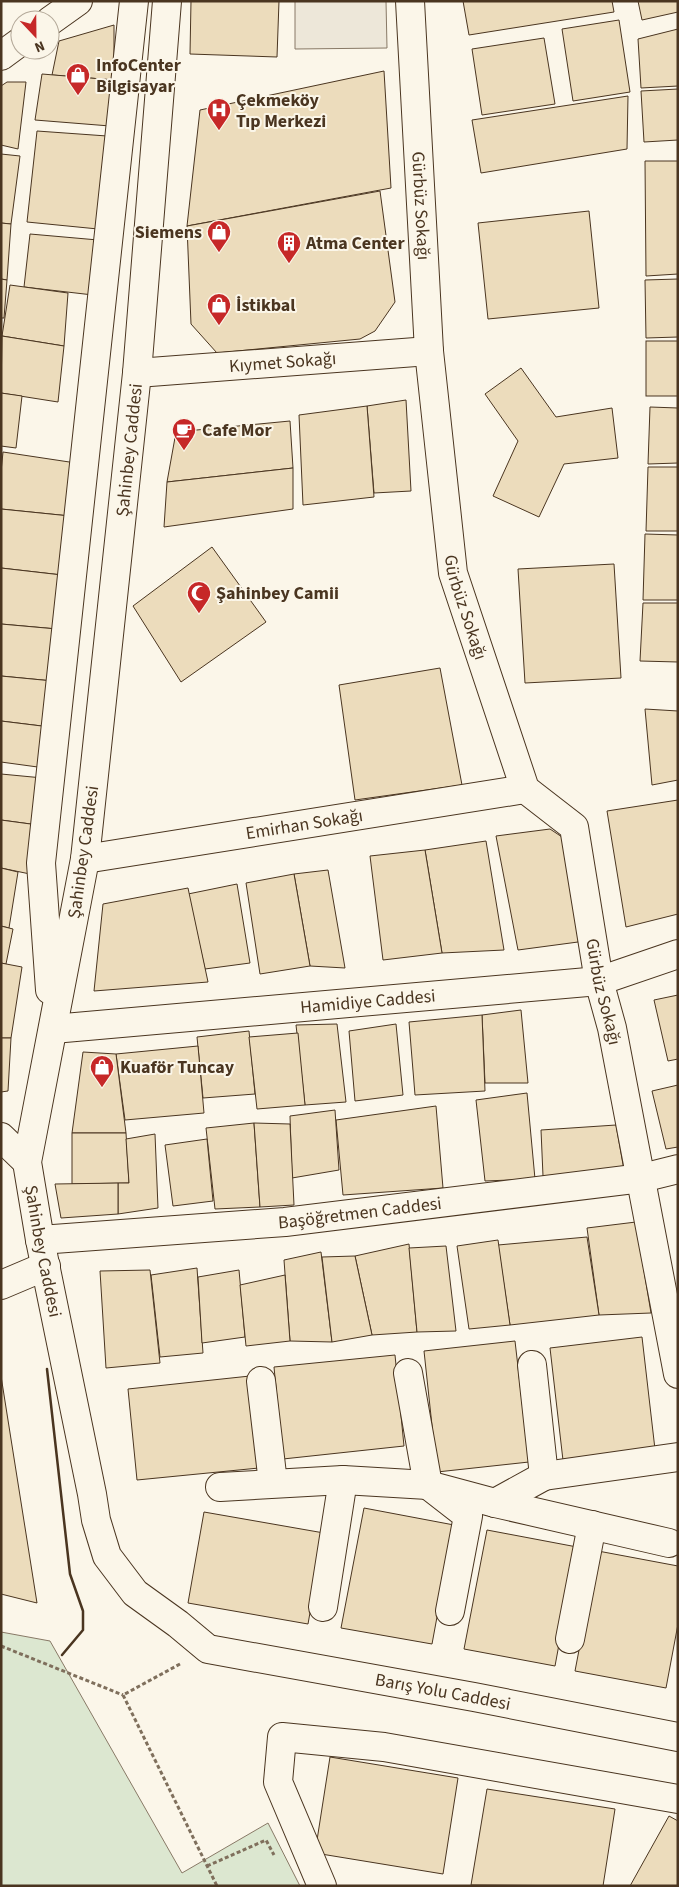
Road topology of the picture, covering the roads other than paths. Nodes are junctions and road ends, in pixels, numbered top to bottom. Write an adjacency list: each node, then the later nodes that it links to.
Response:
1 (78, 1): 5 (street)
2 (134, 1): 12 (street)
3 (167, 1): 7 (street, Şahinbey Caddesi)
4 (410, 1): 6 (street, Gürbüz Sokağı)
5 (60, 14)
6 (428, 351): 7 (street, Kıymet Sokağı); 8 (street, Gürbüz Sokağı)
7 (137, 373): 9 (street, Şahinbey Caddesi)
8 (525, 789): 9 (street, Emirhan Sokağı); 11 (street, Gürbüz Sokağı)
9 (85, 859): 12 (street, Şahinbey Caddesi)
10 (678, 954): 11 (street, Hamidiye Caddesi)
11 (600, 981): 12 (street, Hamidiye Caddesi); 16 (street, Gürbüz Sokağı)
12 (53, 1029): 14 (street, Şahinbey Caddesi)
13 (1, 1137): 14 (street)
14 (27, 1162): 17 (street, Şahinbey Caddesi)
15 (678, 1169): 16 (street, Başöğretmen Caddesi)
16 (642, 1178): 17 (street, Başöğretmen Caddesi); 22 (street, Gürbüz Sokağı)
17 (40, 1240): 18 (street, Şahinbey Caddesi)
18 (46, 1266): 19 (street); 36 (street, Şahinbey Caddesi)
19 (1, 1285)
20 (532, 1365): 25 (street)
21 (408, 1373): 28 (street)
22 (678, 1374)
23 (261, 1381): 27 (street)
24 (678, 1457): 25 (street)
25 (544, 1476): 30 (street)
26 (343, 1480): 27 (street); 28 (street); 33 (street)
27 (273, 1484): 29 (street)
28 (428, 1485): 30 (street); 34 (street)
29 (220, 1487)
30 (495, 1503): 31 (street)
31 (592, 1525): 32 (street); 35 (street)
32 (669, 1542)
33 (323, 1608)
34 (450, 1611)
35 (570, 1639)
36 (208, 1649): 37 (street, Barış Yolu Caddesi)
37 (678, 1738)
38 (678, 1798): 39 (street)
39 (322, 1886)

